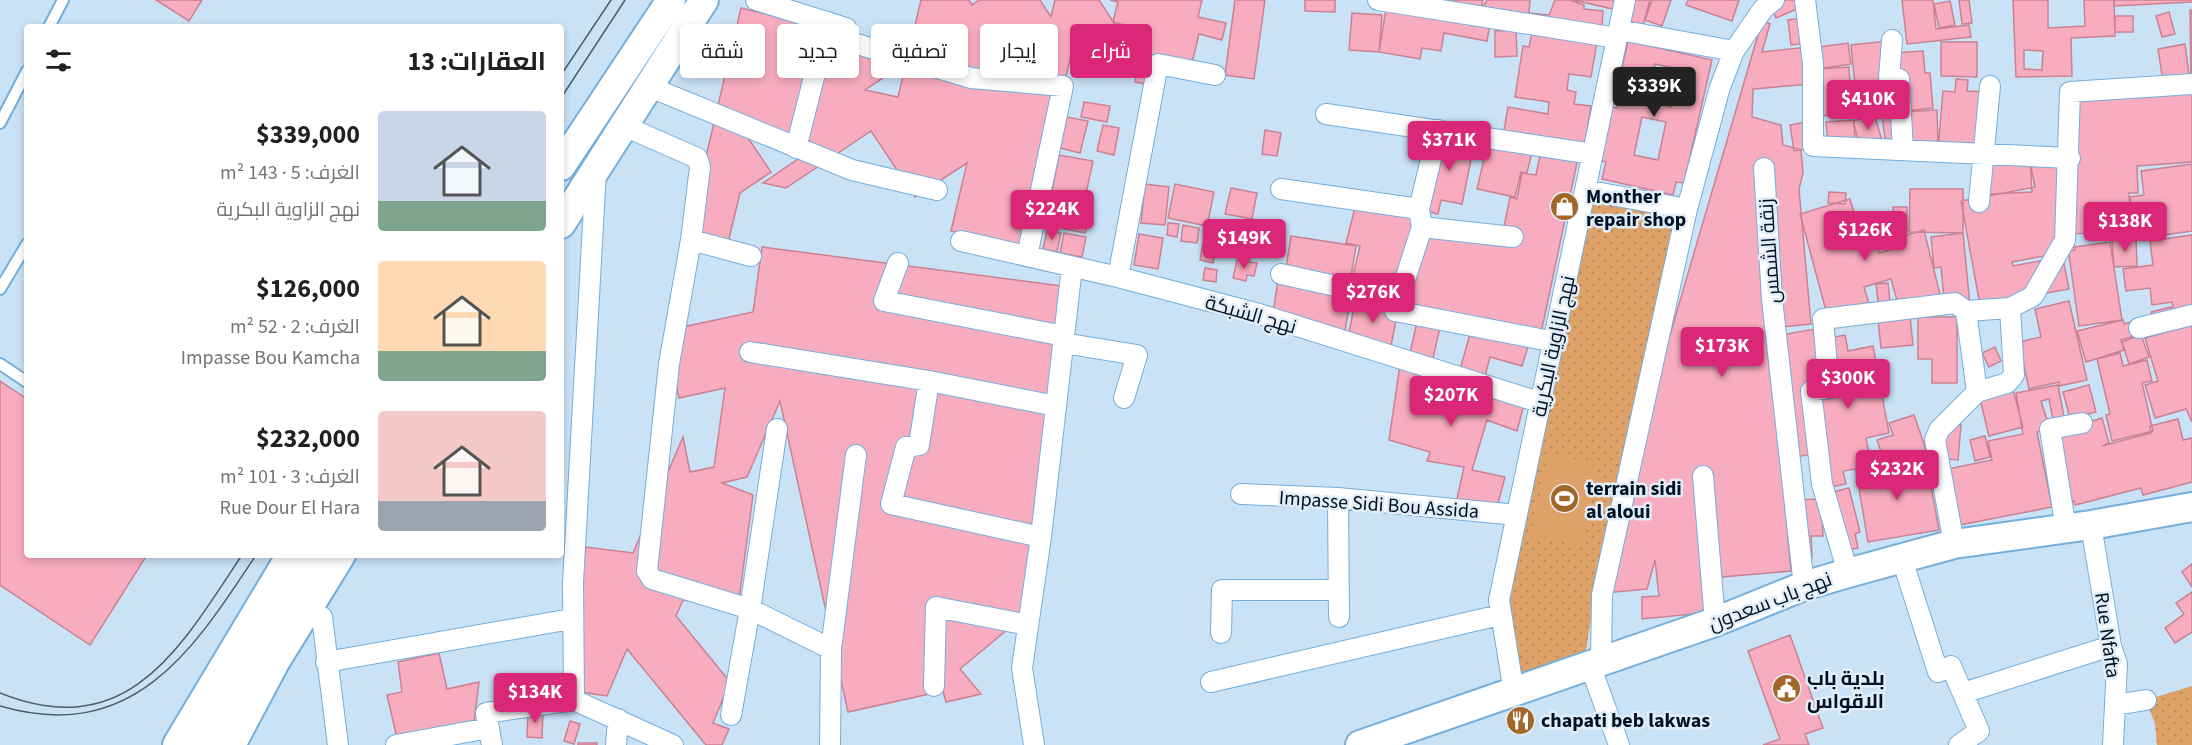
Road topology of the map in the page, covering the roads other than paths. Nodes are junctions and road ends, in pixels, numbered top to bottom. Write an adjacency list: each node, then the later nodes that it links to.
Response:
1 (63, 0): 10 (lane)
2 (671, 0): 28 (main road)
3 (705, 0): 18 (main road)
4 (756, 0): 9 (street)
5 (1378, 0): 11 (street)
6 (1625, 0): 11 (street, نهج الزاوية البكرية)
7 (1805, 0): 24 (street)
8 (1767, 3): 13 (street)
9 (828, 22): 23 (street); 43 (street)
10 (51, 24)
11 (1618, 34): 13 (street); 25 (street, نهج الزاوية البكرية)
12 (1892, 40): 24 (street)
13 (1734, 51): 35 (street)
14 (1215, 75): 47 (street)
15 (24, 77): 20 (lane)
16 (2192, 84): 27 (street)
17 (1990, 86): 26 (street)
18 (650, 87): 21 (main road); 23 (street)
19 (1326, 114): 22 (street)
20 (0, 123)
21 (624, 126): 30 (main road); 39 (street)
22 (1438, 130): 25 (street); 36 (street)
23 (796, 148): 32 (street)
24 (1903, 150): 26 (street)
25 (1593, 154): 33 (street, نهج الزاوية البكرية)
26 (1984, 154): 27 (street); 34 (street)
27 (2070, 158): 50 (street)
28 (564, 161)
29 (1764, 168): 82 (street, زنقة الشمس)
30 (596, 169): 37 (main road); 74 (street)
31 (1281, 189): 36 (street)
32 (937, 190)
33 (1585, 190): 35 (street); 55 (street, نهج الزاوية البكرية)
34 (1979, 202)
35 (1687, 209): 96 (street)
36 (1421, 218): 38 (street); 49 (street)
37 (564, 219)
38 (1513, 237)
39 (691, 240): 42 (street); 84 (street)
40 (961, 241): 43 (street, نهج الشبكة)
41 (24, 249): 48 (lane)
42 (751, 256)
43 (1027, 256): 45 (street, نهج الشبكة)
44 (898, 263): 54 (street)
45 (1072, 267): 47 (street, نهج الشبكة); 54 (street)
46 (1281, 274): 49 (street)
47 (1118, 278): 62 (street, نهج الشبكة)
48 (0, 289)
49 (1399, 300): 55 (street)
50 (2010, 308): 51 (street); 60 (street)
51 (1966, 311): 60 (street); 81 (street)
52 (2192, 315): 53 (street)
53 (2139, 328)
54 (1063, 339): 61 (street); 63 (street)
55 (1555, 342): 62 (street, نهج الزاوية البكرية)
56 (750, 352): 59 (street)
57 (0, 364): 58 (lane)
58 (24, 380)
59 (929, 381): 63 (street); 73 (street)
60 (1977, 392): 75 (street)
61 (1124, 398)
62 (1542, 403): 71 (street, نهج الزاوية البكرية)
63 (1056, 406): 73 (street)
64 (2082, 423): 72 (street, Rue Nfafta)
65 (777, 429): 84 (street)
66 (856, 455): 93 (street)
67 (1703, 476): 89 (street)
68 (1241, 494): 69 (street, Impasse Sidi Bou Assida)
69 (1338, 498): 71 (street, Impasse Sidi Bou Assida); 83 (street)
70 (2192, 507): 72 (main road, نهج باب سعدون)
71 (1517, 515): 85 (street, نهج الزاوية البكرية)
72 (2078, 527): 75 (main road, نهج باب سعدون); 92 (street, Rue Nfafta)
73 (1041, 537): 90 (street)
74 (568, 538): 88 (street)
75 (1954, 544): 80 (main road, نهج باب سعدون)
76 (289, 558): 107 (main road)
77 (314, 558): 94 (main road)
78 (339, 558): 110 (main road)
79 (358, 558): 86 (main road)
80 (1902, 559): 81 (main road, نهج باب سعدون); 100 (street)
81 (1848, 573): 82 (main road, نهج باب سعدون)
82 (1804, 586): 89 (main road, نهج باب سعدون)
83 (1337, 590): 87 (street); 91 (street)
84 (750, 609): 93 (street); 104 (street)
85 (1500, 615): 97 (street); 99 (street, نهج الزاوية البكرية)
86 (322, 617): 95 (street); 111 (main road)
87 (1339, 617)
88 (571, 619): 95 (street); 101 (street)
89 (1715, 622): 96 (main road, نهج باب سعدون)
90 (1028, 625): 98 (street); 117 (street)
91 (1221, 633)
92 (2111, 646): 100 (street); 103 (street, Rue Nfafta)
93 (831, 649): 116 (street)
94 (258, 651): 108 (main road); 109 (main road)
95 (326, 662): 112 (street)
96 (1596, 663): 99 (main road, نهج باب سعدون); 119 (street)
97 (1212, 682)
98 (934, 686)
99 (1514, 693): 118 (main road, نهج باب سعدون)
100 (1963, 693): 120 (street)
101 (574, 700): 105 (street); 106 (street)
102 (2146, 700): 103 (street)
103 (2115, 705): 121 (street, Rue Nfafta)
104 (731, 715)
105 (618, 719): 114 (street); 115 (street)
106 (490, 737): 113 (street)
107 (177, 745)
108 (203, 745)
109 (216, 745)
110 (231, 745)
111 (252, 745)
112 (338, 745)
113 (396, 745)
114 (616, 745)
115 (673, 745)
116 (831, 745)
117 (1034, 745)
118 (1360, 745)
119 (1619, 745)
120 (1959, 745)
121 (2113, 745)

